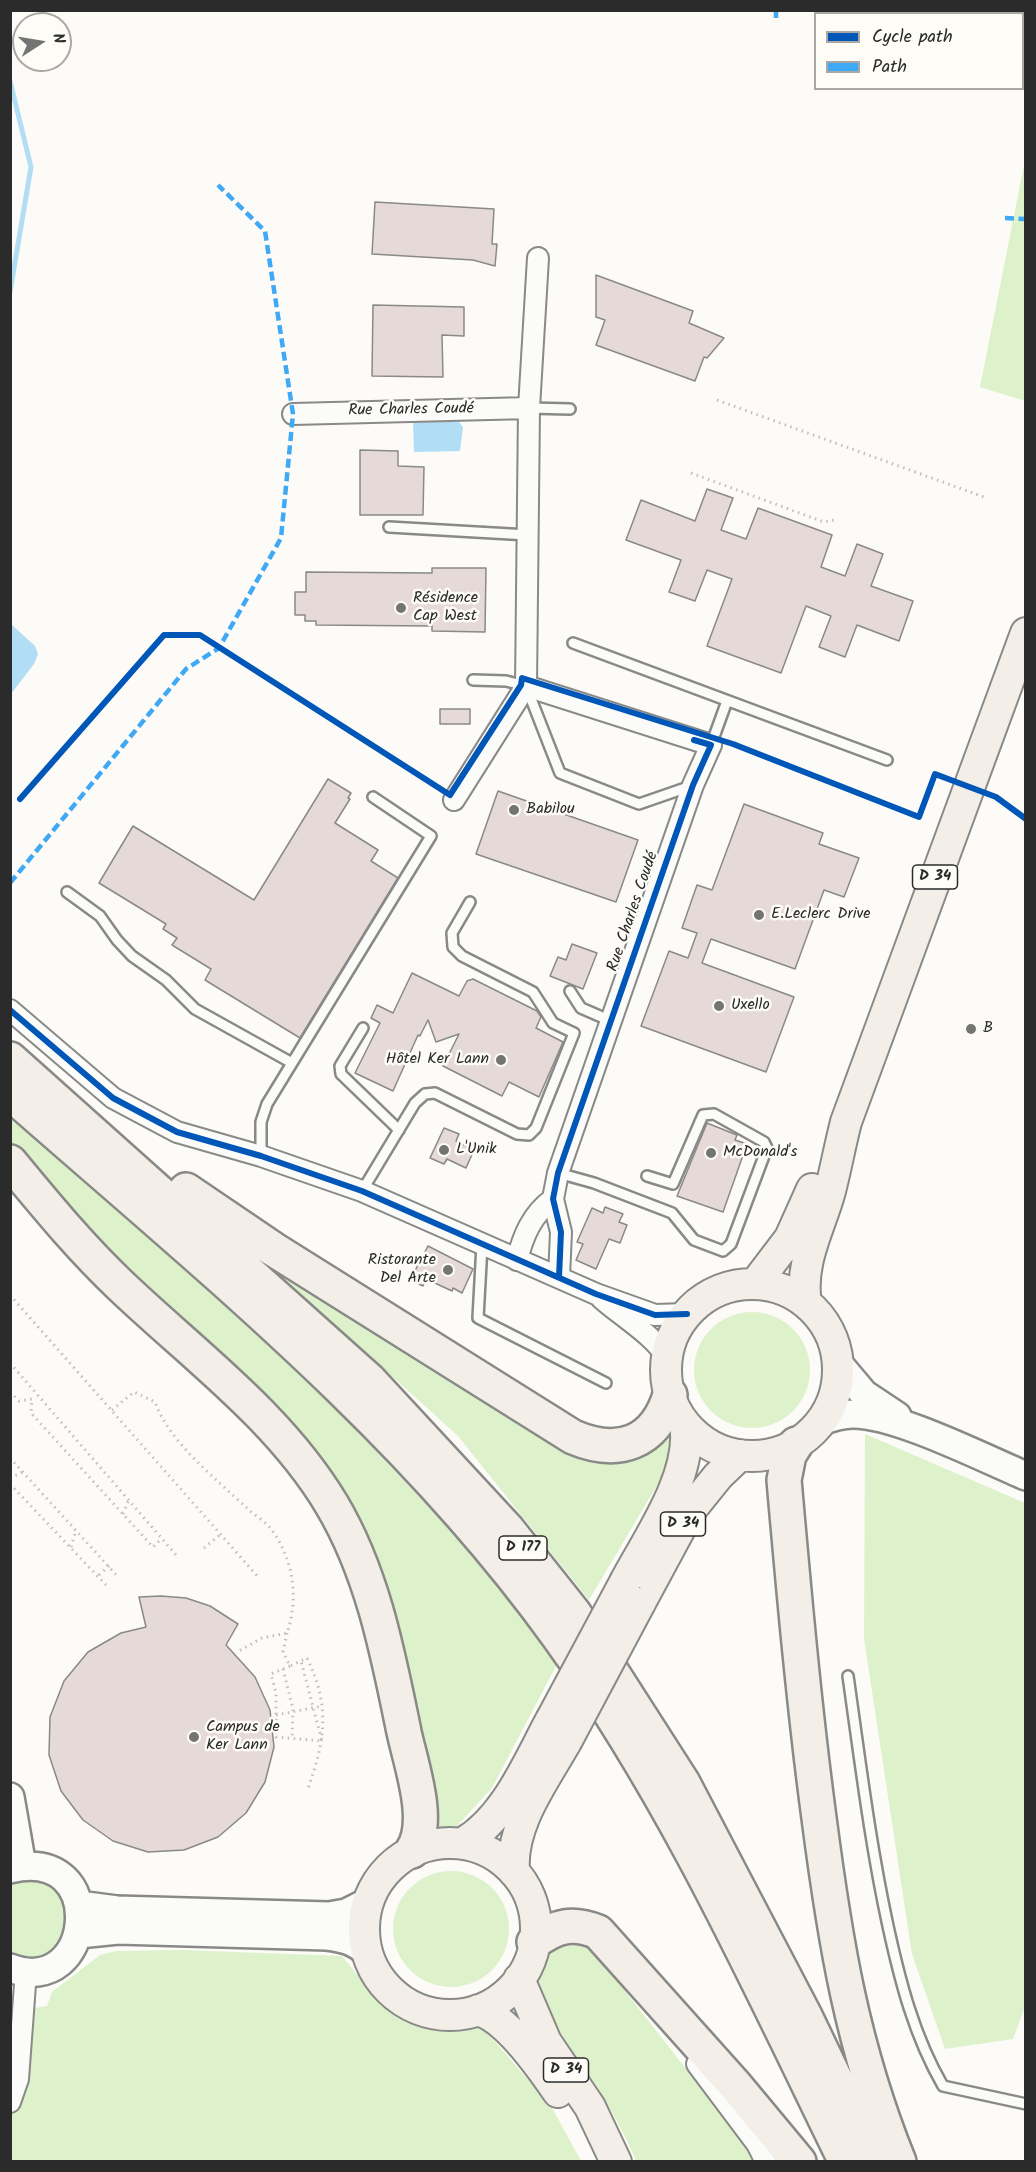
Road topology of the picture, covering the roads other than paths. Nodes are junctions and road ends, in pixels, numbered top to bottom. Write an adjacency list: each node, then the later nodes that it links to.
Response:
1 (538, 258): 2 (street)
2 (530, 408): 3 (lane); 4 (street, Rue Charles Coudé); 6 (street)
3 (570, 409)
4 (293, 414)
5 (389, 527): 6 (lane)
6 (528, 535): 10 (street)
7 (1026, 633): 27 (main road, D 34)
8 (573, 643): 11 (lane)
9 (473, 680): 10 (lane)
10 (526, 686): 12 (street); 14 (lane); 16 (street)
11 (727, 701): 12 (lane); 13 (lane)
12 (711, 745): 14 (street, Rue Charles Coudé)
13 (887, 760)
14 (693, 785): 21 (street, Rue Charles Coudé)
15 (373, 797): 25 (lane)
16 (454, 800)
17 (67, 892): 25 (lane)
18 (470, 902): 28 (lane)
19 (570, 992): 21 (lane)
20 (10, 1010): 29 (street)
21 (611, 1021): 31 (street, Rue Charles Coudé)
22 (363, 1028): 28 (lane)
23 (10, 1040): 45 (highway)
24 (10, 1059): 76 (highway, D 177)
25 (292, 1063): 29 (lane)
26 (10, 1094): 75 (highway, D 177)
27 (846, 1122): 38 (main road, D 34); 40 (main road, D 34)
28 (399, 1130): 33 (lane)
29 (261, 1156): 33 (street)
30 (10, 1162): 57 (highway)
31 (558, 1173): 32 (lane); 34 (street, Rue Charles Coudé)
32 (647, 1176)
33 (362, 1191): 35 (street)
34 (553, 1199): 36 (street); 37 (street, Rue Charles Coudé)
35 (482, 1245): 36 (street); 44 (lane)
36 (517, 1260): 37 (street)
37 (559, 1277): 39 (street)
38 (755, 1284): 40 (main road); 41 (main road)
39 (596, 1294): 41 (street); 42 (street)
40 (806, 1304): 43 (main road)
41 (687, 1314): 42 (main road)
42 (667, 1358): 45 (main road)
43 (837, 1362): 46 (main road); 48 (street)
44 (606, 1383)
45 (670, 1395): 47 (main road)
46 (822, 1421): 48 (street); 49 (main road)
47 (685, 1424): 50 (main road); 52 (main road, D 34)
48 (929, 1435): 51 (street)
49 (796, 1444): 50 (main road); 77 (highway)
50 (740, 1455): 52 (main road, D 34)
51 (1026, 1476)
52 (633, 1592): 54 (main road, D 34, bridge)
53 (848, 1676): 70 (lane)
54 (558, 1731): 56 (main road, D 34); 59 (main road, D 34)
55 (10, 1797): 58 (street)
56 (463, 1844): 57 (main road); 59 (main road)
57 (412, 1851): 60 (main road)
58 (16, 1868): 61 (street)
59 (514, 1872): 63 (main road)
60 (368, 1902): 61 (street); 64 (main road)
61 (79, 1905): 62 (street)
62 (79, 1934): 64 (street); 66 (street)
63 (534, 1942): 65 (highway); 67 (main road)
64 (368, 1953): 68 (main road)
65 (628, 1966): 73 (street); 74 (highway)
66 (18, 1970): 69 (street)
67 (519, 1979): 68 (main road); 72 (main road, D 34)
68 (478, 2010): 71 (main road, D 34)
69 (10, 2102)
70 (1026, 2104)
71 (601, 2162)
72 (616, 2162)
73 (766, 2162)
74 (799, 2162)
75 (846, 2162)
76 (875, 2162)
77 (899, 2162)

